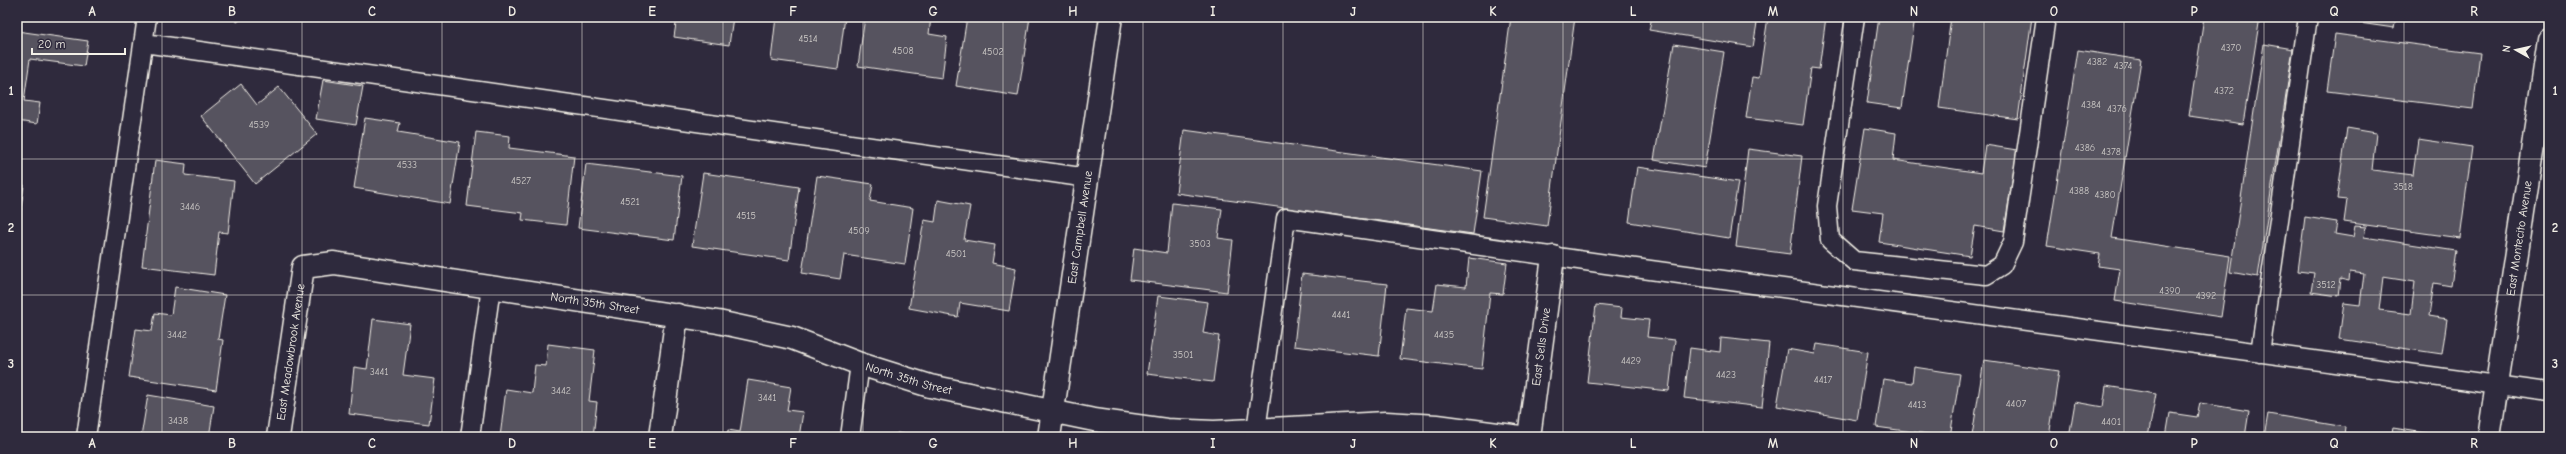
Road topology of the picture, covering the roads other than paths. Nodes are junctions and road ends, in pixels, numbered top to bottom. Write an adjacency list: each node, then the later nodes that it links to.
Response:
1 (147, 17): 7 (lane)
2 (1111, 17): 8 (street, East Campbell Avenue)
3 (1855, 17): 4 (lane)
4 (2046, 17)
5 (2308, 17): 13 (lane)
6 (2549, 40): 15 (street, East Montecito Avenue)
7 (144, 43): 8 (lane); 20 (lane)
8 (1088, 178): 17 (street, East Campbell Avenue)
9 (1553, 257): 13 (lane); 19 (lane); 27 (street, East Sells Drive)
10 (303, 267): 11 (street, North 35th Street); 21 (street, East Meadowbrook Avenue)
11 (492, 287): 12 (street, North 35th Street); 22 (lane)
12 (678, 316): 14 (street, North 35th Street); 23 (street)
13 (2260, 353): 15 (lane)
14 (860, 364): 17 (street, North 35th Street); 24 (lane)
15 (2496, 386): 16 (lane); 28 (street, East Montecito Avenue)
16 (2549, 392)
17 (1052, 411): 19 (street, North 35th Street); 25 (street, East Campbell Avenue)
18 (1436, 431): 19 (street, North 35th Street); 26 (street, North 35th Street)
19 (1255, 434)
20 (86, 437)
21 (278, 437)
22 (470, 437)
23 (660, 437)
24 (850, 437)
25 (1049, 437)
26 (1520, 437)
27 (1528, 437)
28 (2489, 437)

